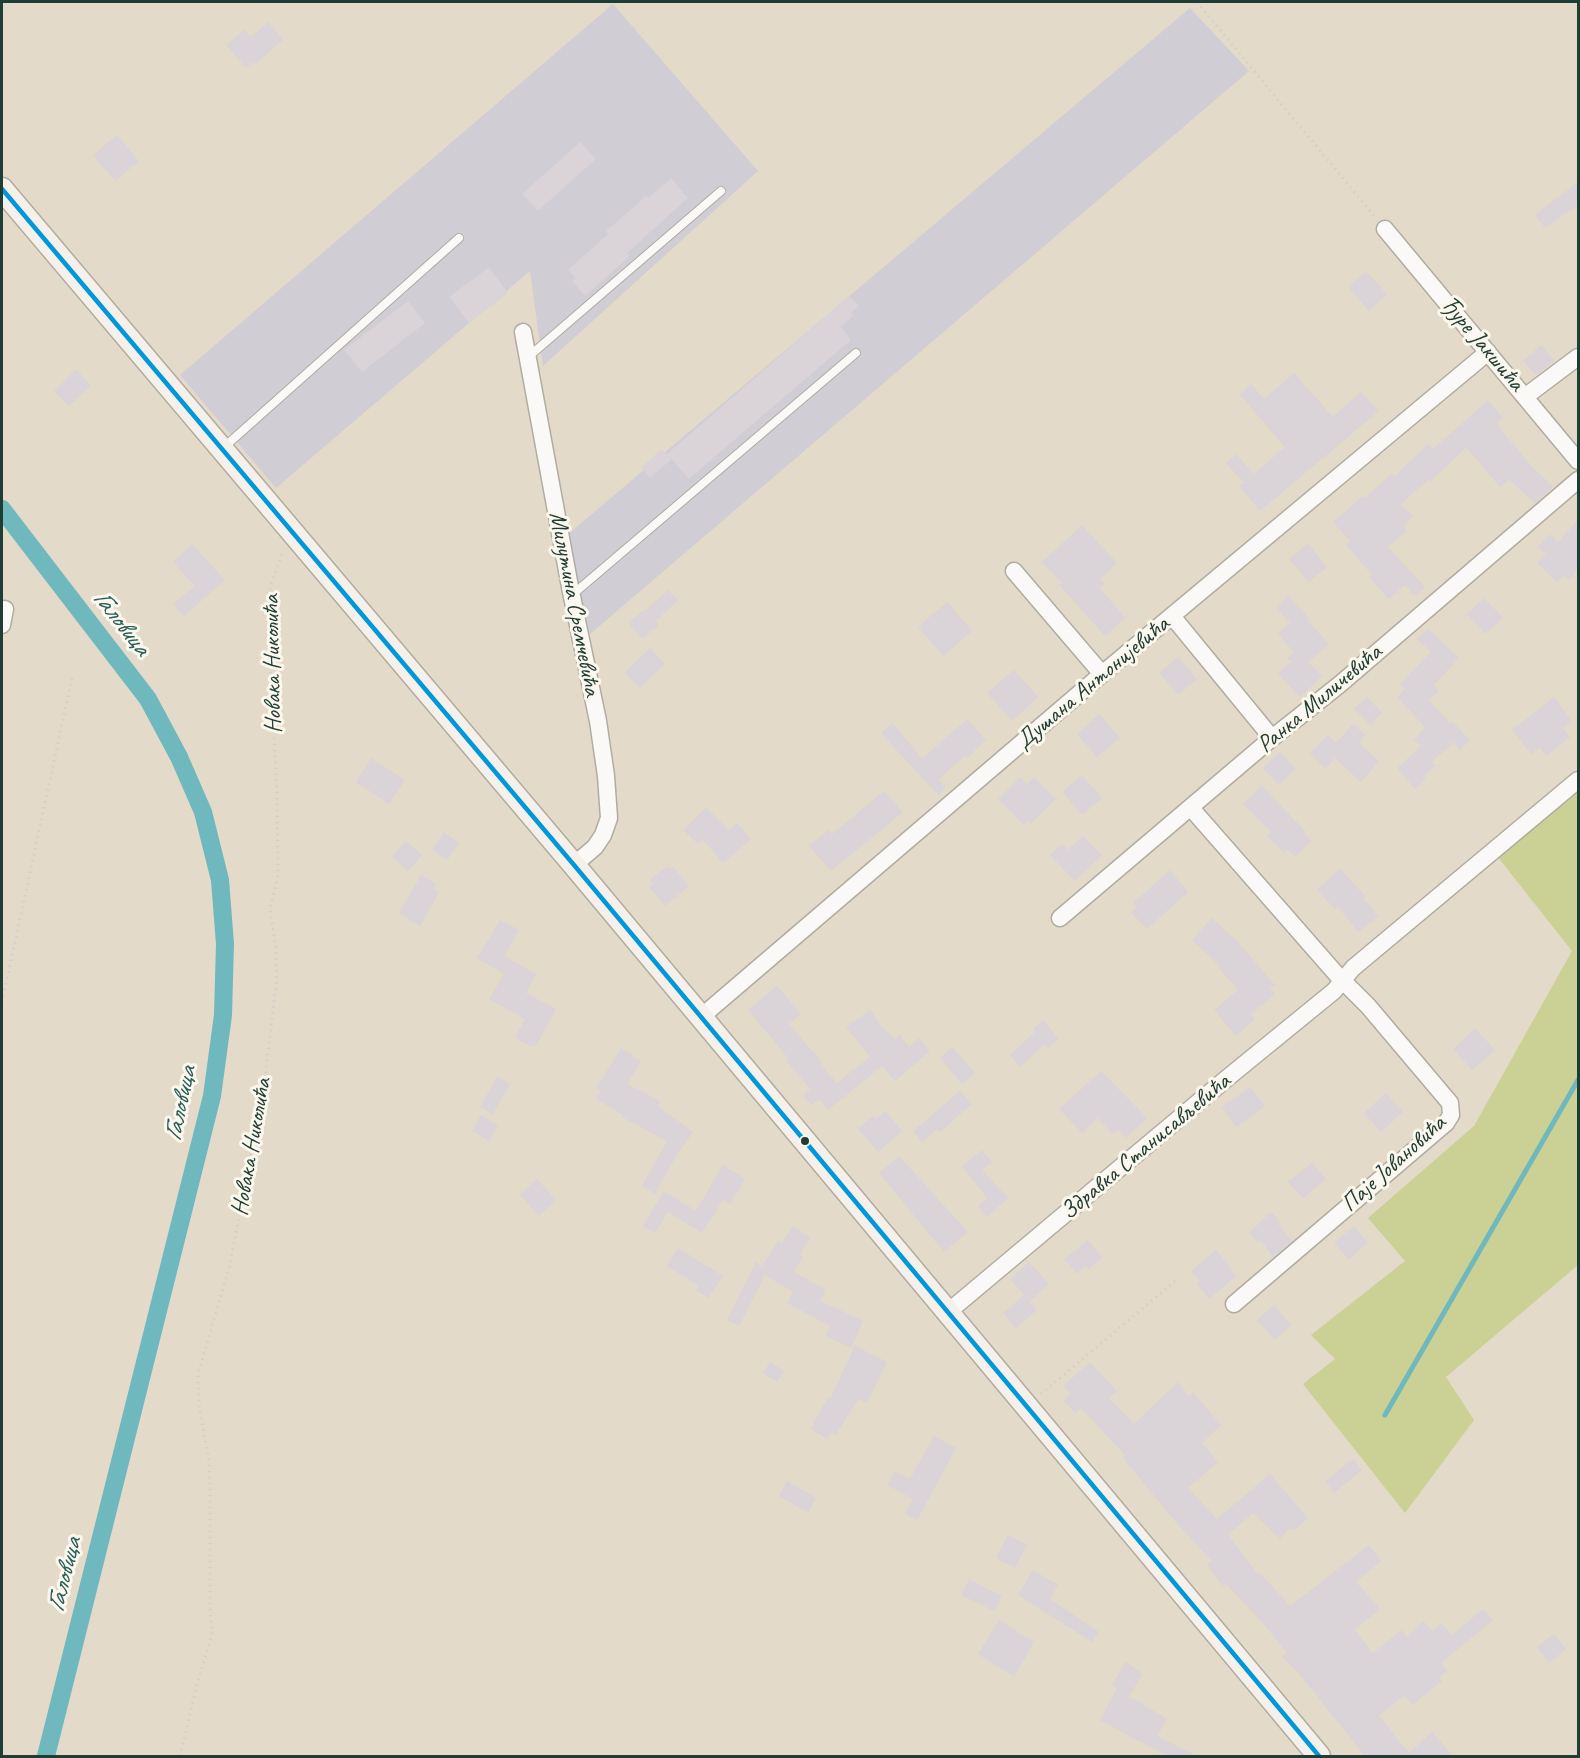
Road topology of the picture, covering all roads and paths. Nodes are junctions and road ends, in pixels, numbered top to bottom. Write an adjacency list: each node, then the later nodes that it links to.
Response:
1 (1197, 2): 5 (path)
2 (1130, 111): 9 (path)
3 (2, 189): 13 (main road)
4 (721, 191): 11 (lane)
5 (1385, 229): 8 (street, Ђуре Јакшића)
6 (459, 238): 13 (lane)
7 (523, 332): 11 (street, Милутина Сремчевића)
8 (1488, 352): 12 (street, Ђуре Јакшића); 19 (street, Душана Антонијевића)
9 (856, 353): 18 (lane)
10 (1578, 357): 12 (street)
11 (527, 358): 18 (street, Милутина Сремчевића)
12 (1526, 396): 14 (street, Ђуре Јакшића)
13 (221, 449): 16 (main road)
14 (1578, 461)
15 (1578, 480): 22 (street, Ранка Миличевића)
16 (291, 533): 25 (main road); 34 (path, Новака Николића)
17 (1014, 571): 20 (street)
18 (572, 596): 25 (street, Милутина Сремчевића)
19 (1172, 616): 20 (street, Душана Антонијевића); 22 (street)
20 (1102, 674): 29 (street, Душана Антонијевића)
21 (72, 678): 28 (path)
22 (1272, 738): 24 (street, Ранка Миличевића)
23 (1578, 780): 27 (street, Здравка Станисављевића)
24 (1191, 808): 26 (street, Ранка Миличевића); 27 (street)
25 (574, 865): 29 (main road)
26 (1060, 918)
27 (1342, 981): 31 (street, Паје Јовановића); 32 (street, Здравка Станисављевића)
28 (2, 1002)
29 (700, 1017): 32 (main road)
30 (1175, 1281): 33 (path)
31 (1234, 1304)
32 (948, 1312): 33 (main road)
33 (1027, 1406): 35 (main road)
34 (180, 1756)
35 (1319, 1756)

